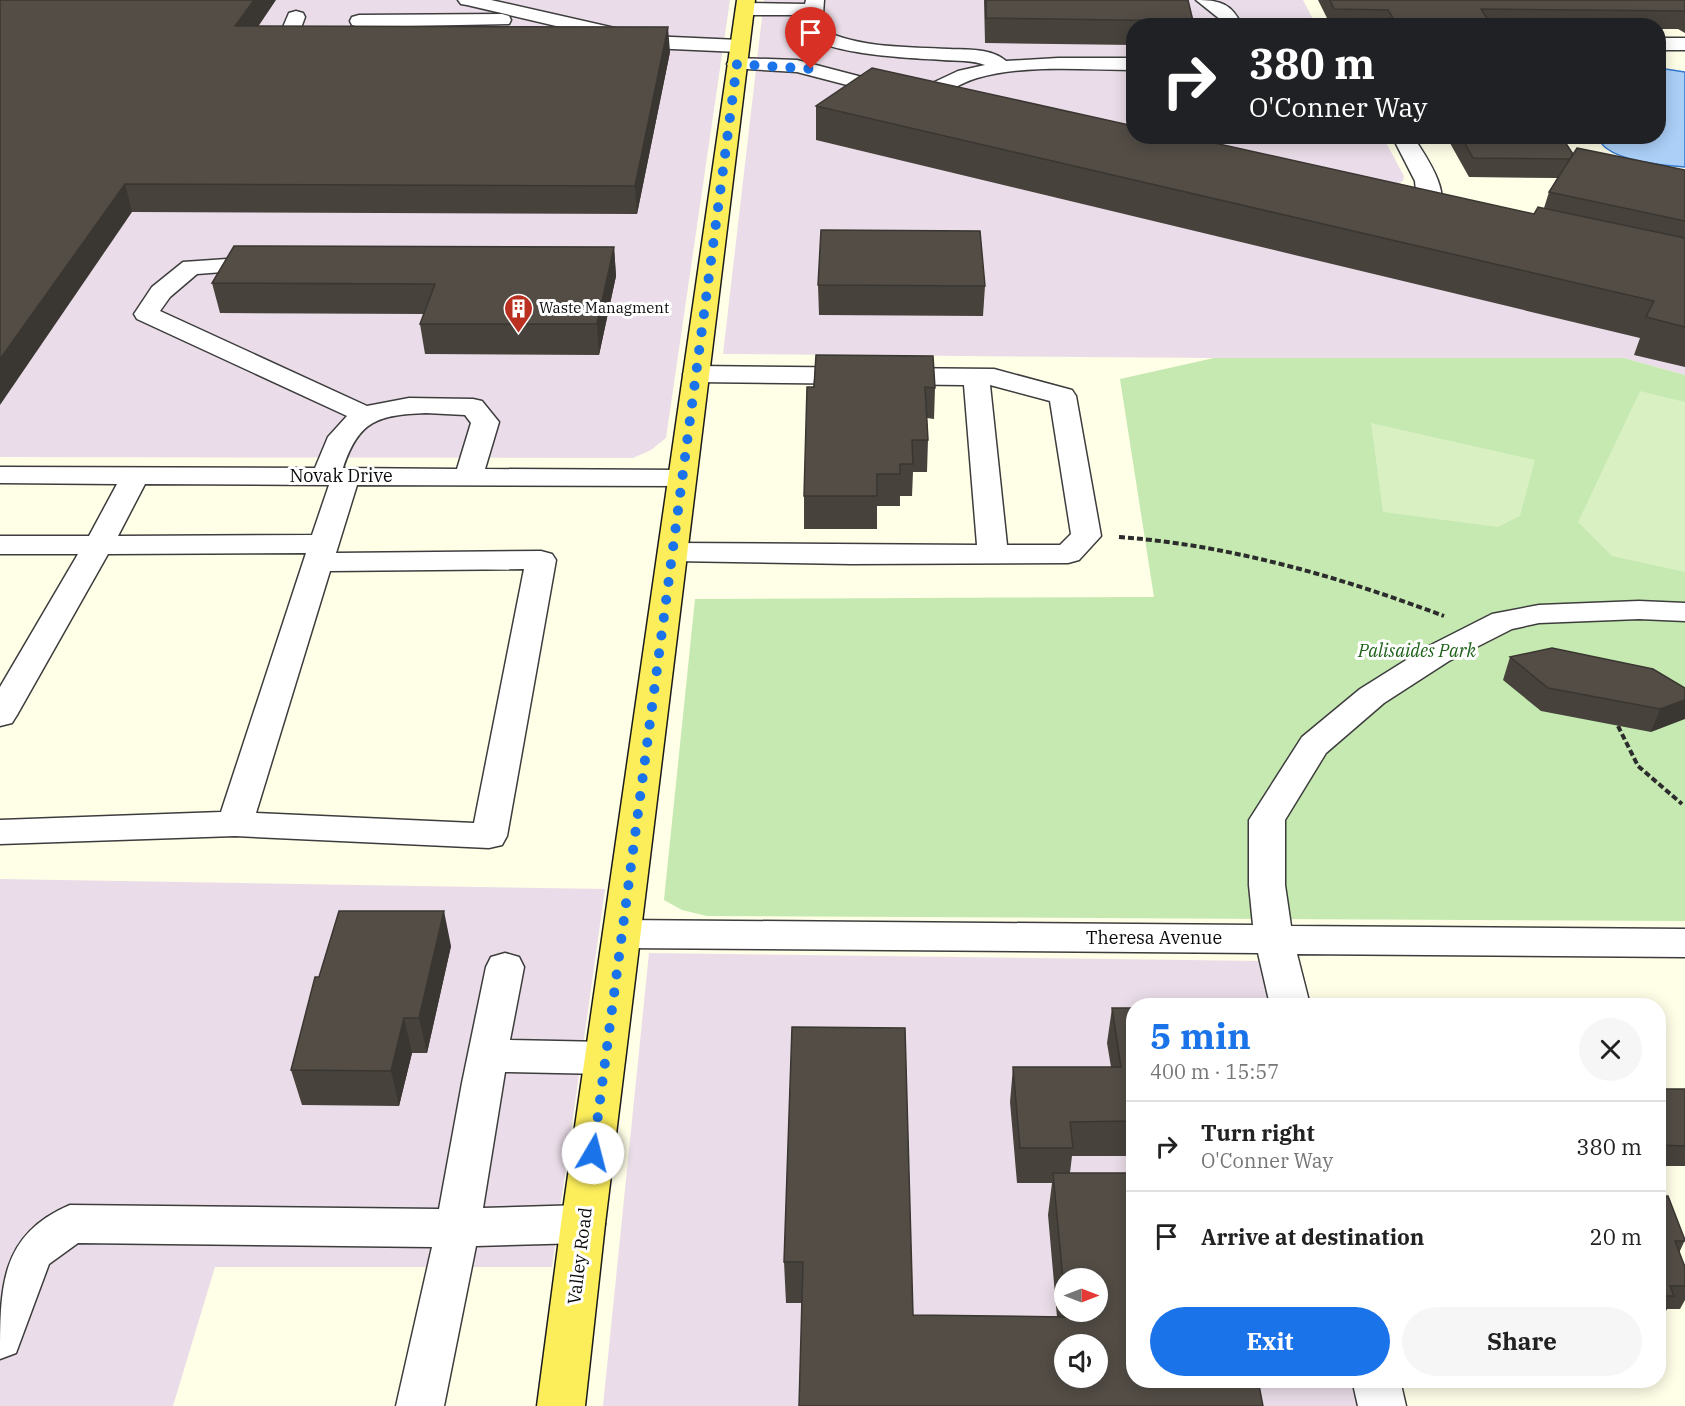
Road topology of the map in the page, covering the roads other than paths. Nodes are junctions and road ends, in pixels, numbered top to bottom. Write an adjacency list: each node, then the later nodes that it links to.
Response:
1 (357, 0): 9 (street)
2 (467, 0): 8 (street)
3 (1205, 0): 7 (street)
4 (745, 4): 5 (street); 12 (main road, Valley Road)
5 (814, 5): 14 (street)
6 (296, 17): 9 (street)
7 (1229, 18)
8 (543, 19): 9 (street); 12 (street)
9 (359, 21)
10 (1666, 44): 11 (street)
11 (1685, 44)
12 (738, 55): 15 (street); 22 (main road, Valley Road)
13 (1126, 64): 14 (street)
14 (1002, 68): 15 (street)
15 (918, 97): 16 (street)
16 (952, 105)
17 (1406, 144): 19 (street)
18 (1407, 206): 19 (street)
19 (1429, 211): 20 (street)
20 (1453, 216)
21 (296, 261): 24 (street)
22 (696, 374): 23 (street); 29 (main road, Valley Road)
23 (976, 377): 34 (street); 34 (street)
24 (366, 414): 27 (street); 28 (street)
25 (0, 475): 26 (street, Novak Drive)
26 (136, 475): 27 (street, Novak Drive); 30 (street)
27 (336, 476): 28 (street, Novak Drive); 33 (street)
28 (469, 477): 29 (street, Novak Drive)
29 (682, 478): 32 (main road, Valley Road)
30 (99, 544): 31 (street); 33 (street); 36 (street)
31 (0, 545)
32 (673, 552): 34 (street); 39 (main road, Valley Road)
33 (322, 553): 37 (street); 37 (street)
34 (993, 555)
35 (1685, 612): 40 (street)
36 (0, 715)
37 (235, 824): 38 (street)
38 (0, 832)
39 (622, 934): 40 (street, Theresa Avenue); 45 (main road, Valley Road)
40 (1274, 939): 41 (street, Theresa Avenue); 43 (street)
41 (1685, 942)
42 (505, 966): 44 (street)
43 (1288, 998)
44 (487, 1056): 45 (street); 47 (street)
45 (605, 1058): 46 (main road, Valley Road)
46 (583, 1224): 47 (street); 51 (main road, Valley Road)
47 (458, 1228): 48 (street); 50 (street)
48 (0, 1338)
49 (1378, 1388): 52 (street)
50 (420, 1406)
51 (561, 1406)
52 (1382, 1406)

